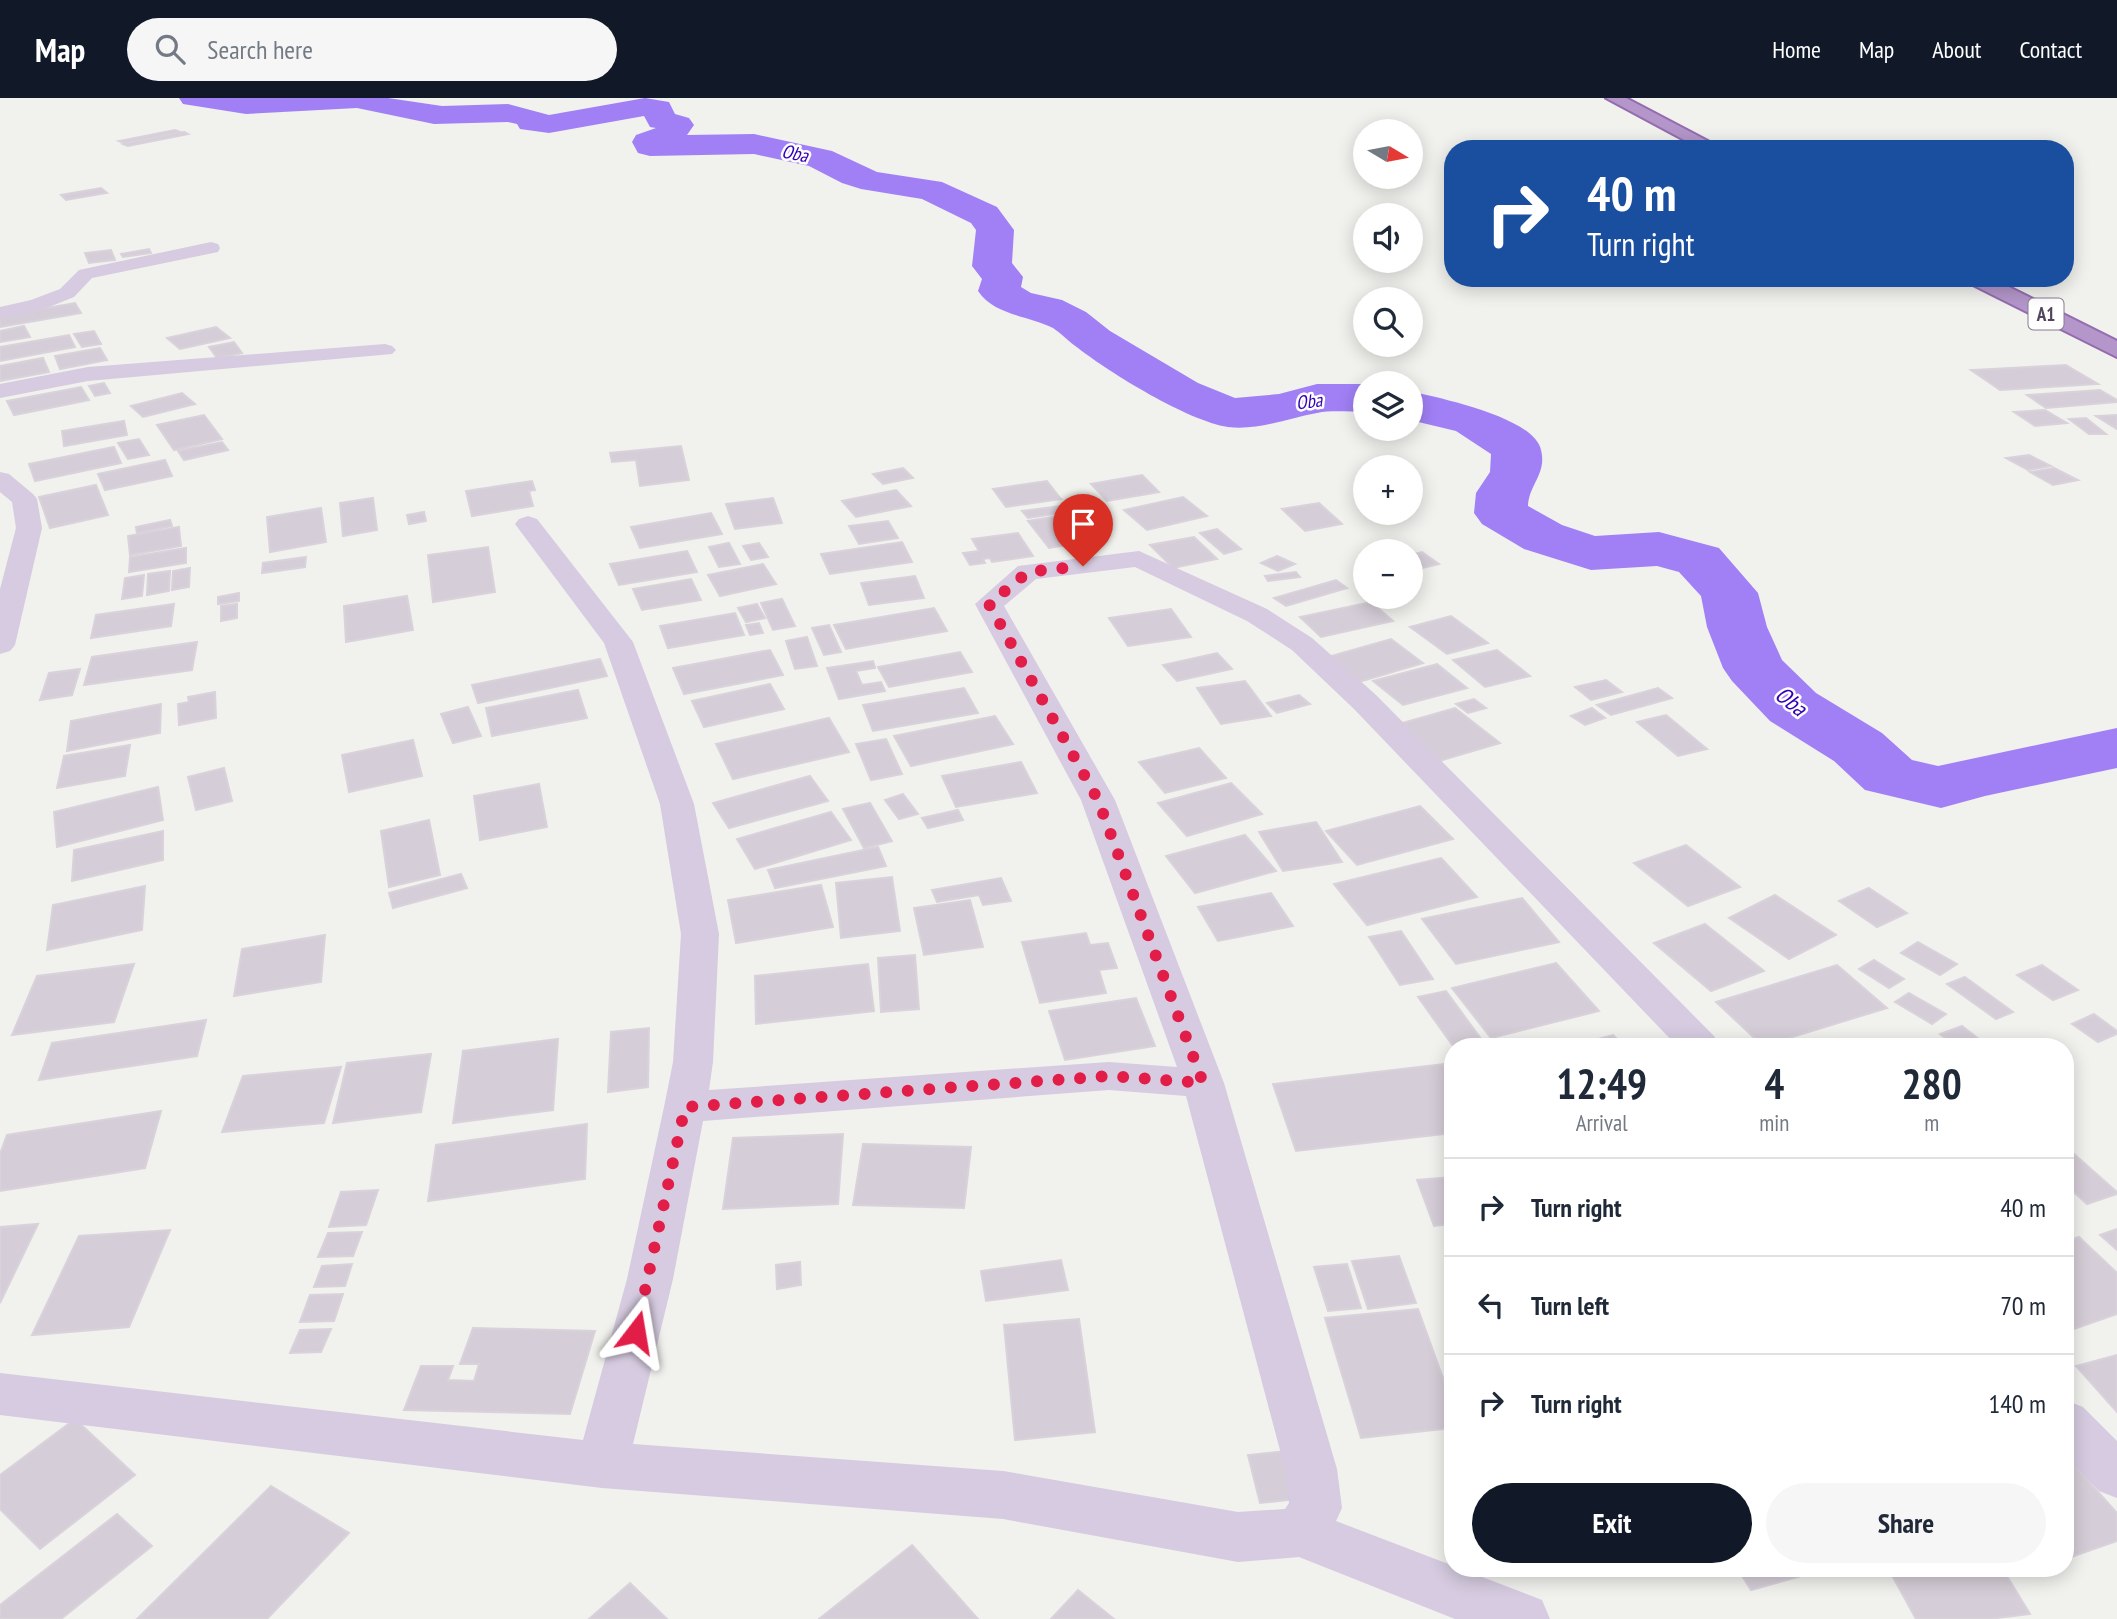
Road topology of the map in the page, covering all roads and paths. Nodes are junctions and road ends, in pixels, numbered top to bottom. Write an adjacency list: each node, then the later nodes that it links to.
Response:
1 (1614, 98): 2 (highway)
2 (1697, 140)
3 (211, 248): 5 (street)
4 (1992, 287): 7 (highway, A1)
5 (0, 313)
6 (385, 350): 8 (street)
7 (2117, 350)
8 (0, 391)
9 (0, 479): 11 (street)
10 (528, 524): 16 (street)
11 (29, 528): 12 (street); 13 (street)
12 (0, 536)
13 (0, 645)
14 (1692, 1038): 15 (street)
15 (1203, 1083): 16 (street); 21 (street)
16 (685, 1107): 19 (street)
17 (0, 1394): 19 (street)
18 (2074, 1431): 20 (street)
19 (602, 1465): 21 (street)
20 (2117, 1475)
21 (1300, 1532): 22 (street)
22 (1522, 1619)

